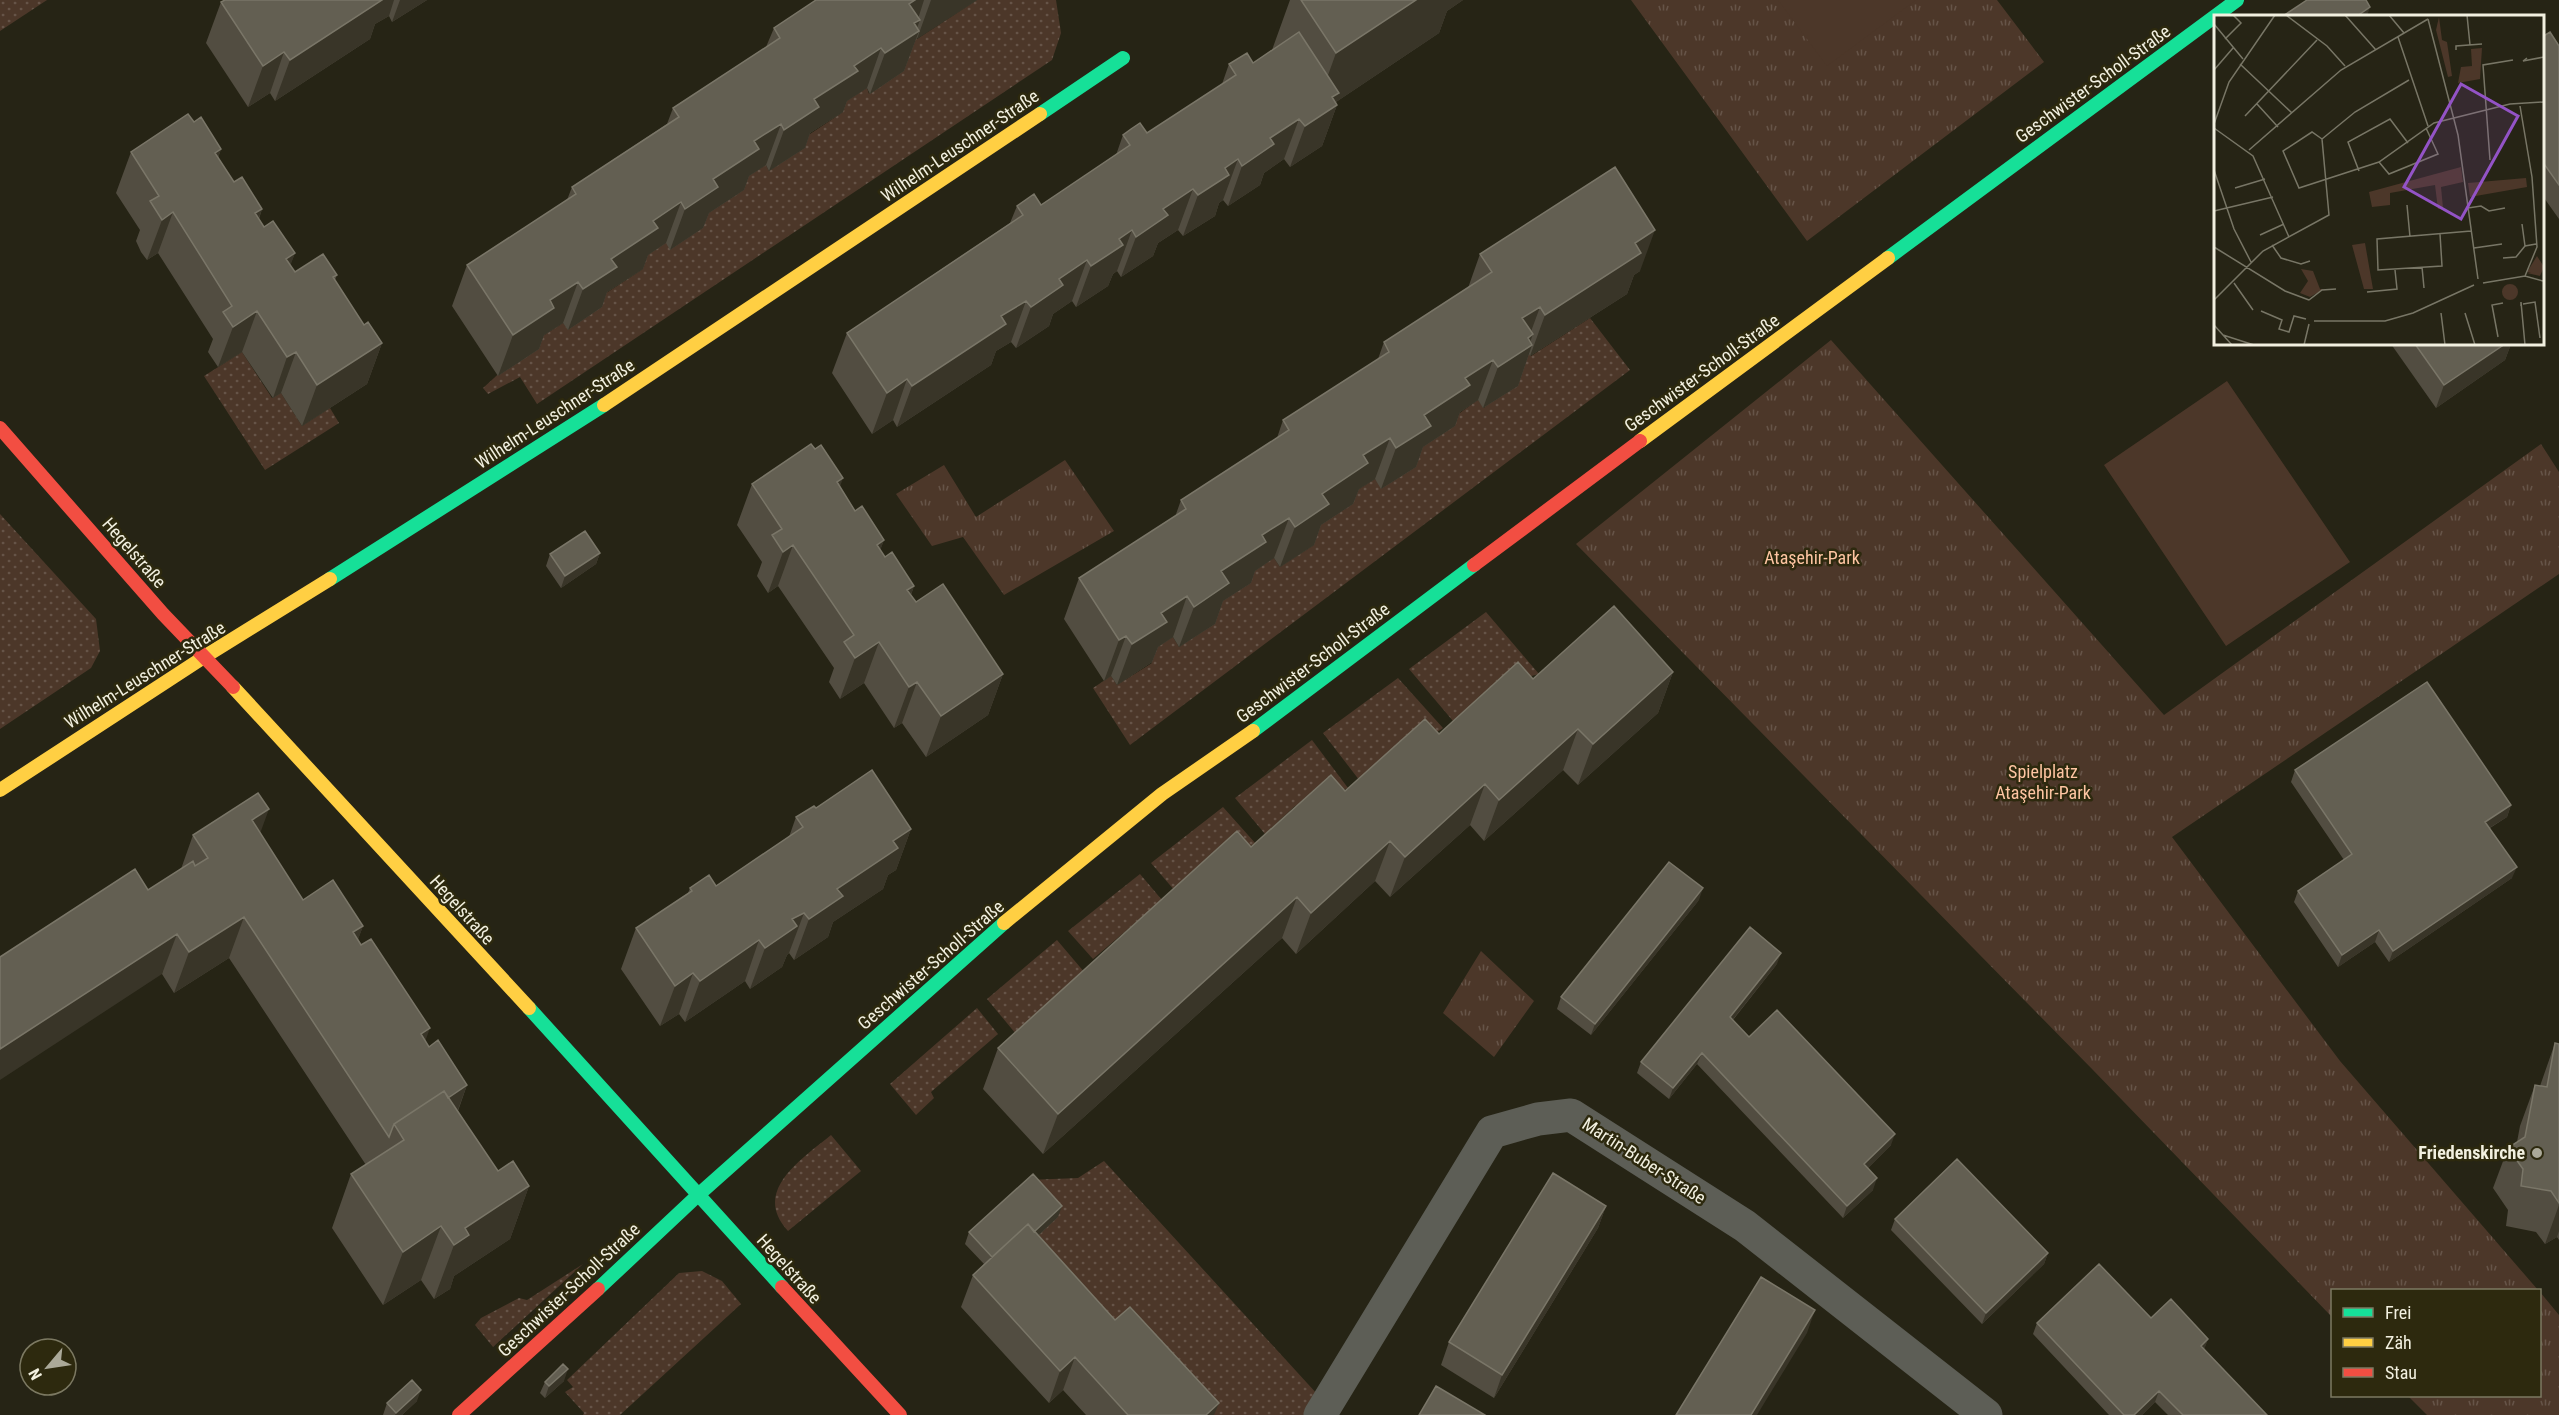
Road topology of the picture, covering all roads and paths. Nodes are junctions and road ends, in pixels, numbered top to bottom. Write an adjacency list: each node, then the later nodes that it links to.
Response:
1 (2237, 0): 2 (street, Geschwister-Scholl-Straße)
2 (2217, 15)
3 (2214, 17): 8 (street, Geschwister-Scholl-Straße)
4 (1123, 58): 6 (street, Wilhelm-Leuschner-Straße)
5 (0, 428): 6 (street, Hegelstraße)
6 (204, 657): 7 (street, Wilhelm-Leuschner-Straße); 8 (street, Hegelstraße)
7 (0, 790)
8 (697, 1197): 9 (street, Geschwister-Scholl-Straße); 10 (street, Hegelstraße)
9 (459, 1415)
10 (900, 1415)
11 (1320, 1415): 12 (street, Martin-Buber-Straße)
12 (1986, 1415)

